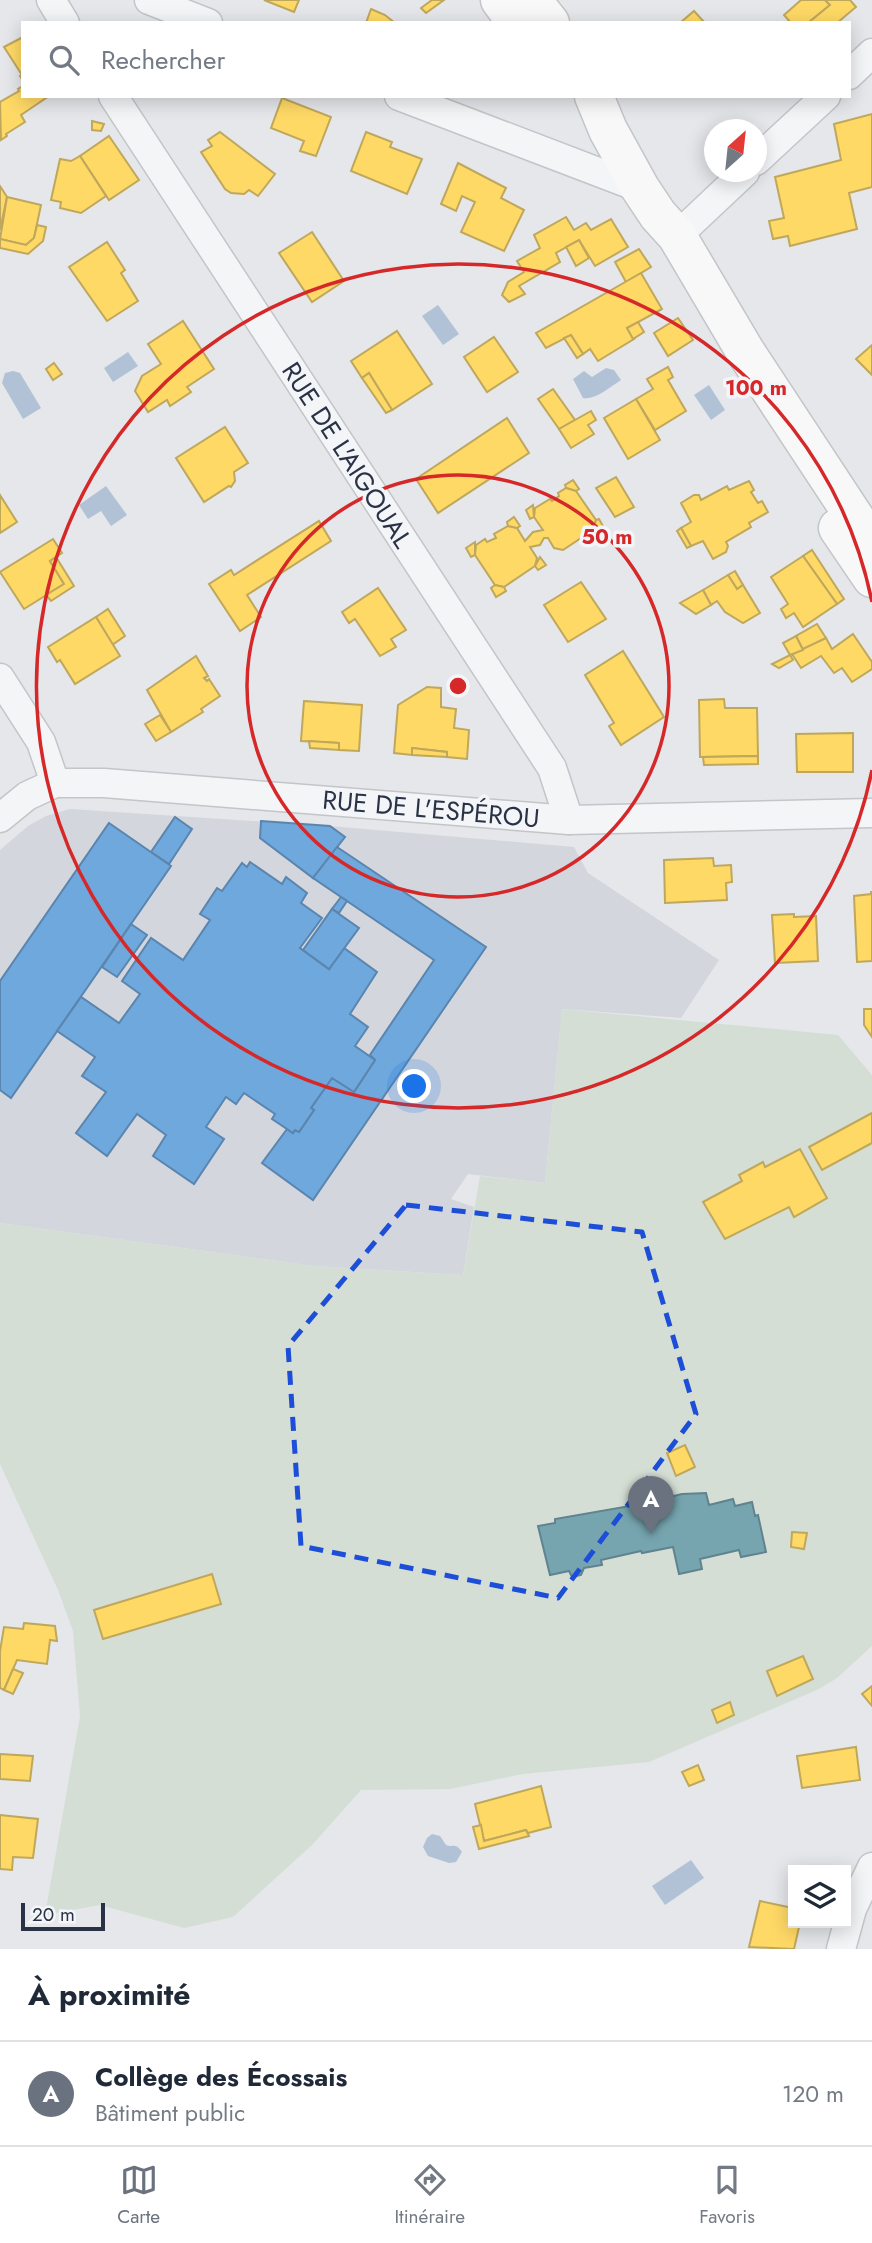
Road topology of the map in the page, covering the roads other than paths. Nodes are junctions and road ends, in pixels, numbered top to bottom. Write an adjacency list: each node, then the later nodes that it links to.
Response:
1 (51, 0): 5 (street)
2 (149, 0): 6 (street)
3 (500, 0): 7 (street)
4 (531, 0): 8 (street)
5 (64, 21)
6 (203, 21)
7 (516, 21)
8 (548, 21)
9 (872, 53): 10 (street)
10 (851, 73)
11 (114, 98): 25 (street, RUE DE L'AIGOUAL)
12 (403, 98): 18 (street)
13 (576, 98): 15 (street)
14 (824, 98): 16 (street)
15 (601, 113): 18 (street)
16 (767, 152)
17 (725, 182): 18 (street)
18 (658, 213): 19 (street); 20 (street)
19 (872, 544)
20 (872, 578)
21 (0, 678): 22 (street)
22 (55, 783): 24 (street, RUE DE L'ESPÉROU); 25 (street, RUE DE L'ESPÉROU)
23 (872, 813): 25 (street, RUE DE L'ESPÉROU)
24 (0, 818)
25 (569, 820)
26 (872, 1867): 27 (street)
27 (841, 1949)

